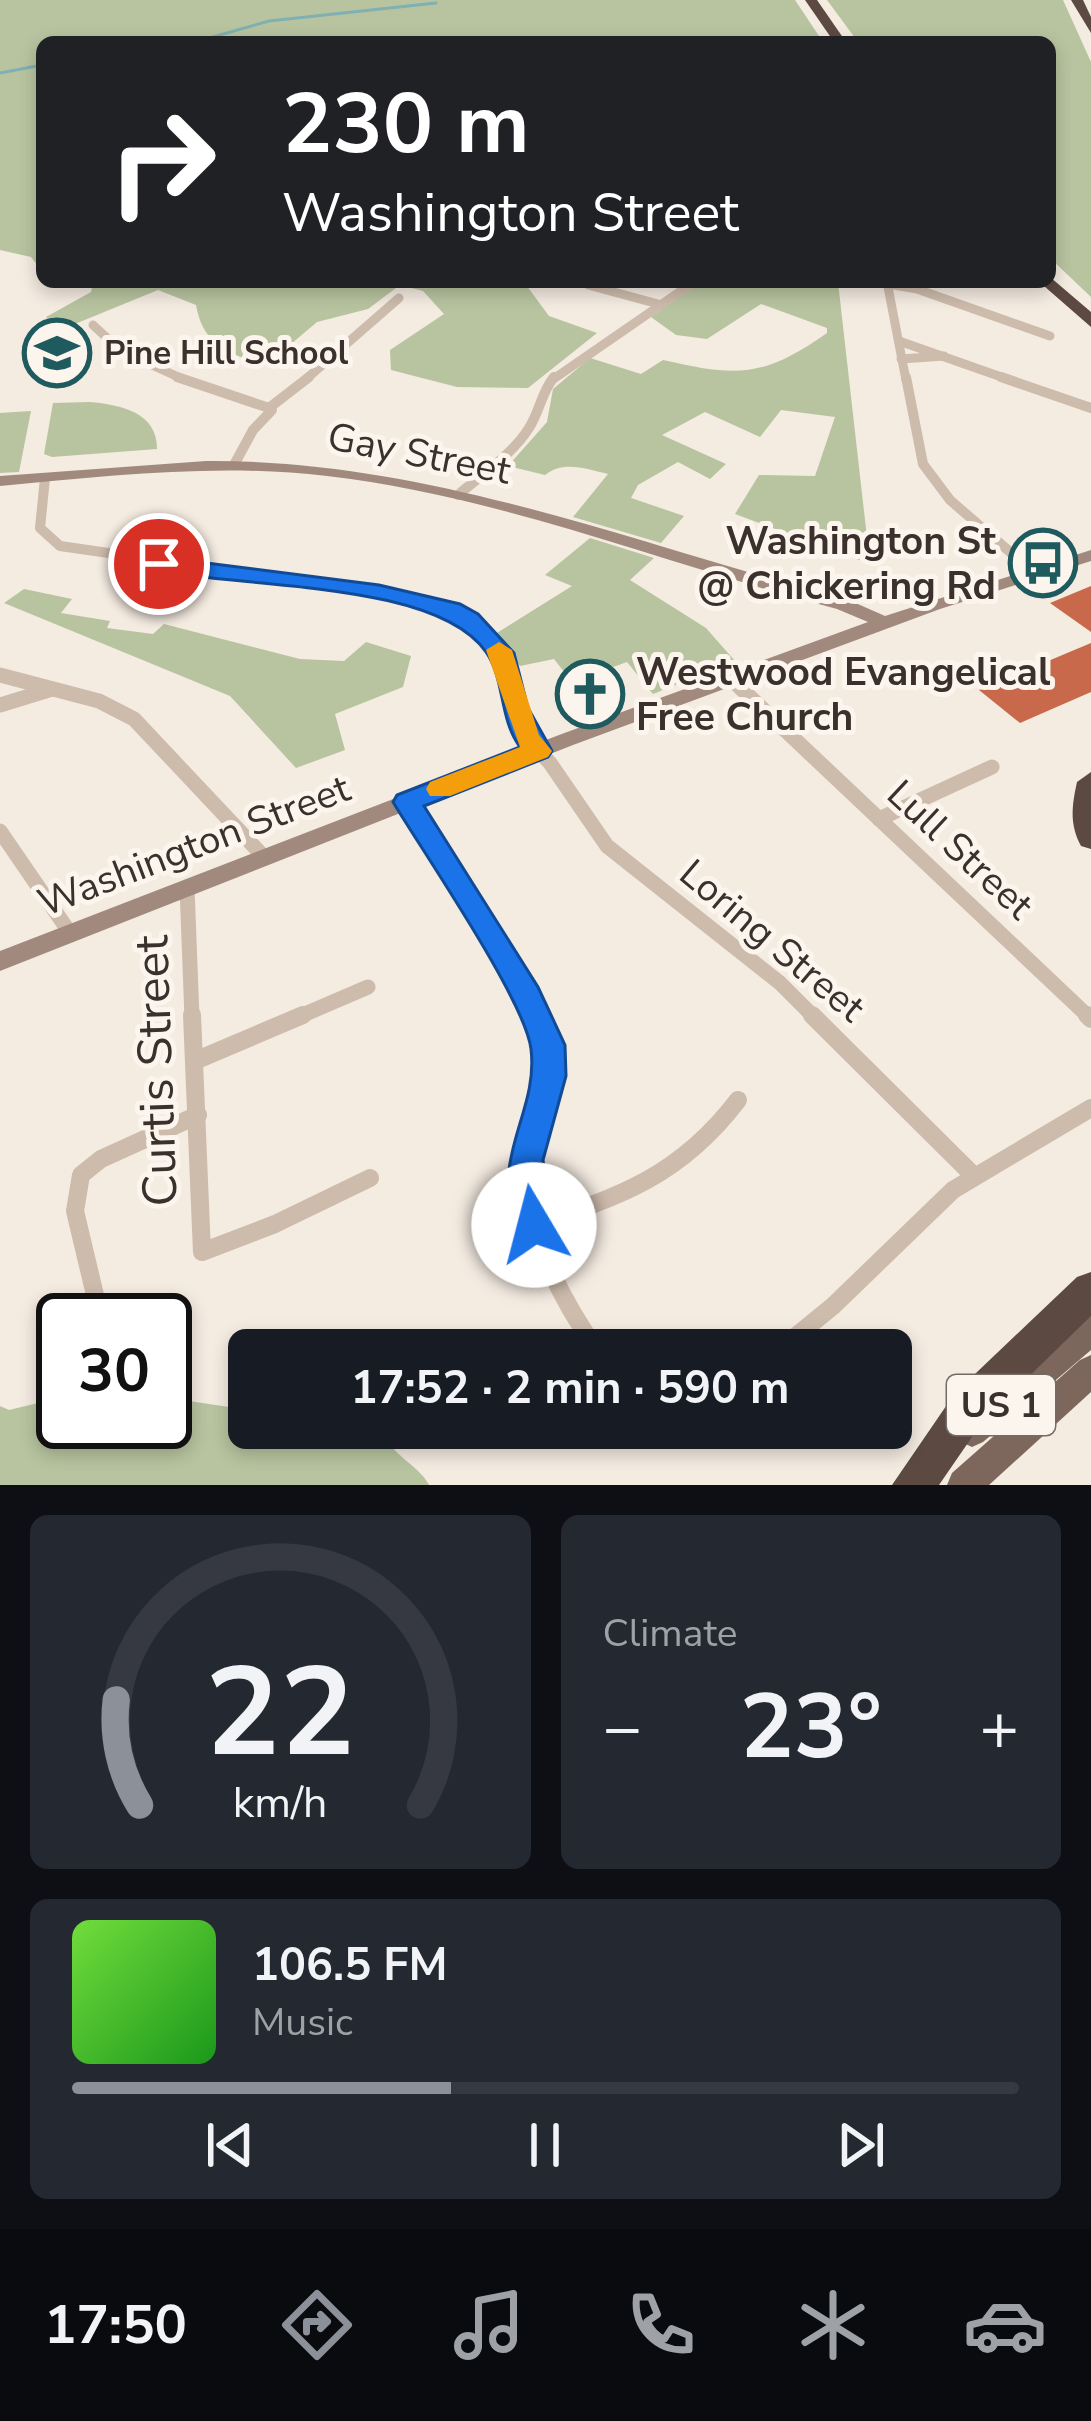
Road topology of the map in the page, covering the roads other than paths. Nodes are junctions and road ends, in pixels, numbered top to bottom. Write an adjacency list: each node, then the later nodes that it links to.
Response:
1 (811, 0): 4 (highway)
2 (1077, 0): 3 (highway)
3 (1091, 29)
4 (836, 36)
5 (599, 288): 11 (street)
6 (686, 288): 11 (street)
7 (889, 288): 15 (street)
8 (912, 288): 14 (street)
9 (1056, 288): 12 (highway)
10 (399, 298): 18 (street)
11 (662, 305): 23 (street)
12 (1091, 322)
13 (93, 325): 18 (street)
14 (1050, 336)
15 (899, 341): 16 (street); 17 (street)
16 (949, 356): 17 (street); 19 (street)
17 (902, 359): 25 (street)
18 (269, 407): 20 (street)
19 (1091, 408)
20 (234, 465): 21 (main road, Gay Street); 23 (main road, Gay Street)
21 (45, 478): 22 (main road, Gay Street); 31 (street, Loring Street)
22 (0, 481)
23 (458, 494): 26 (main road, Gay Street)
24 (1091, 555): 25 (main road, Washington Street)
25 (1033, 572): 26 (main road, Washington Street)
26 (878, 625): 28 (main road, Washington Street)
27 (0, 676): 29 (street)
28 (731, 679): 31 (main road, Washington Street); 35 (street, Lull Street)
29 (55, 689): 30 (street); 38 (street)
30 (0, 705)
31 (538, 751): 34 (main road, Washington Street); 48 (street, Loring Street)
32 (992, 767): 35 (street)
33 (1091, 782): 37 (highway)
34 (407, 802): 38 (main road, Washington Street); 50 (street)
35 (879, 819): 43 (street, Lull Street)
36 (2, 838): 40 (street)
37 (1091, 839)
38 (264, 857): 39 (main road, Washington Street)
39 (187, 887): 40 (main road, Washington Street); 44 (street, Curtis Street)
40 (70, 933): 41 (main road, Washington Street)
41 (0, 961)
42 (368, 987): 44 (street)
43 (1091, 1019)
44 (197, 1060): 47 (street, Curtis Street)
45 (738, 1100): 50 (street)
46 (1091, 1108): 48 (street)
47 (198, 1114): 49 (street, Curtis Street); 52 (street)
48 (974, 1175): 54 (street)
49 (370, 1178)
50 (534, 1225): 53 (street)
51 (1091, 1290): 57 (highway)
52 (95, 1293)
53 (582, 1329)
54 (805, 1329)
55 (1091, 1330): 57 (main road, US 1)
56 (1091, 1371): 58 (main road)
57 (914, 1485)
58 (964, 1485)

